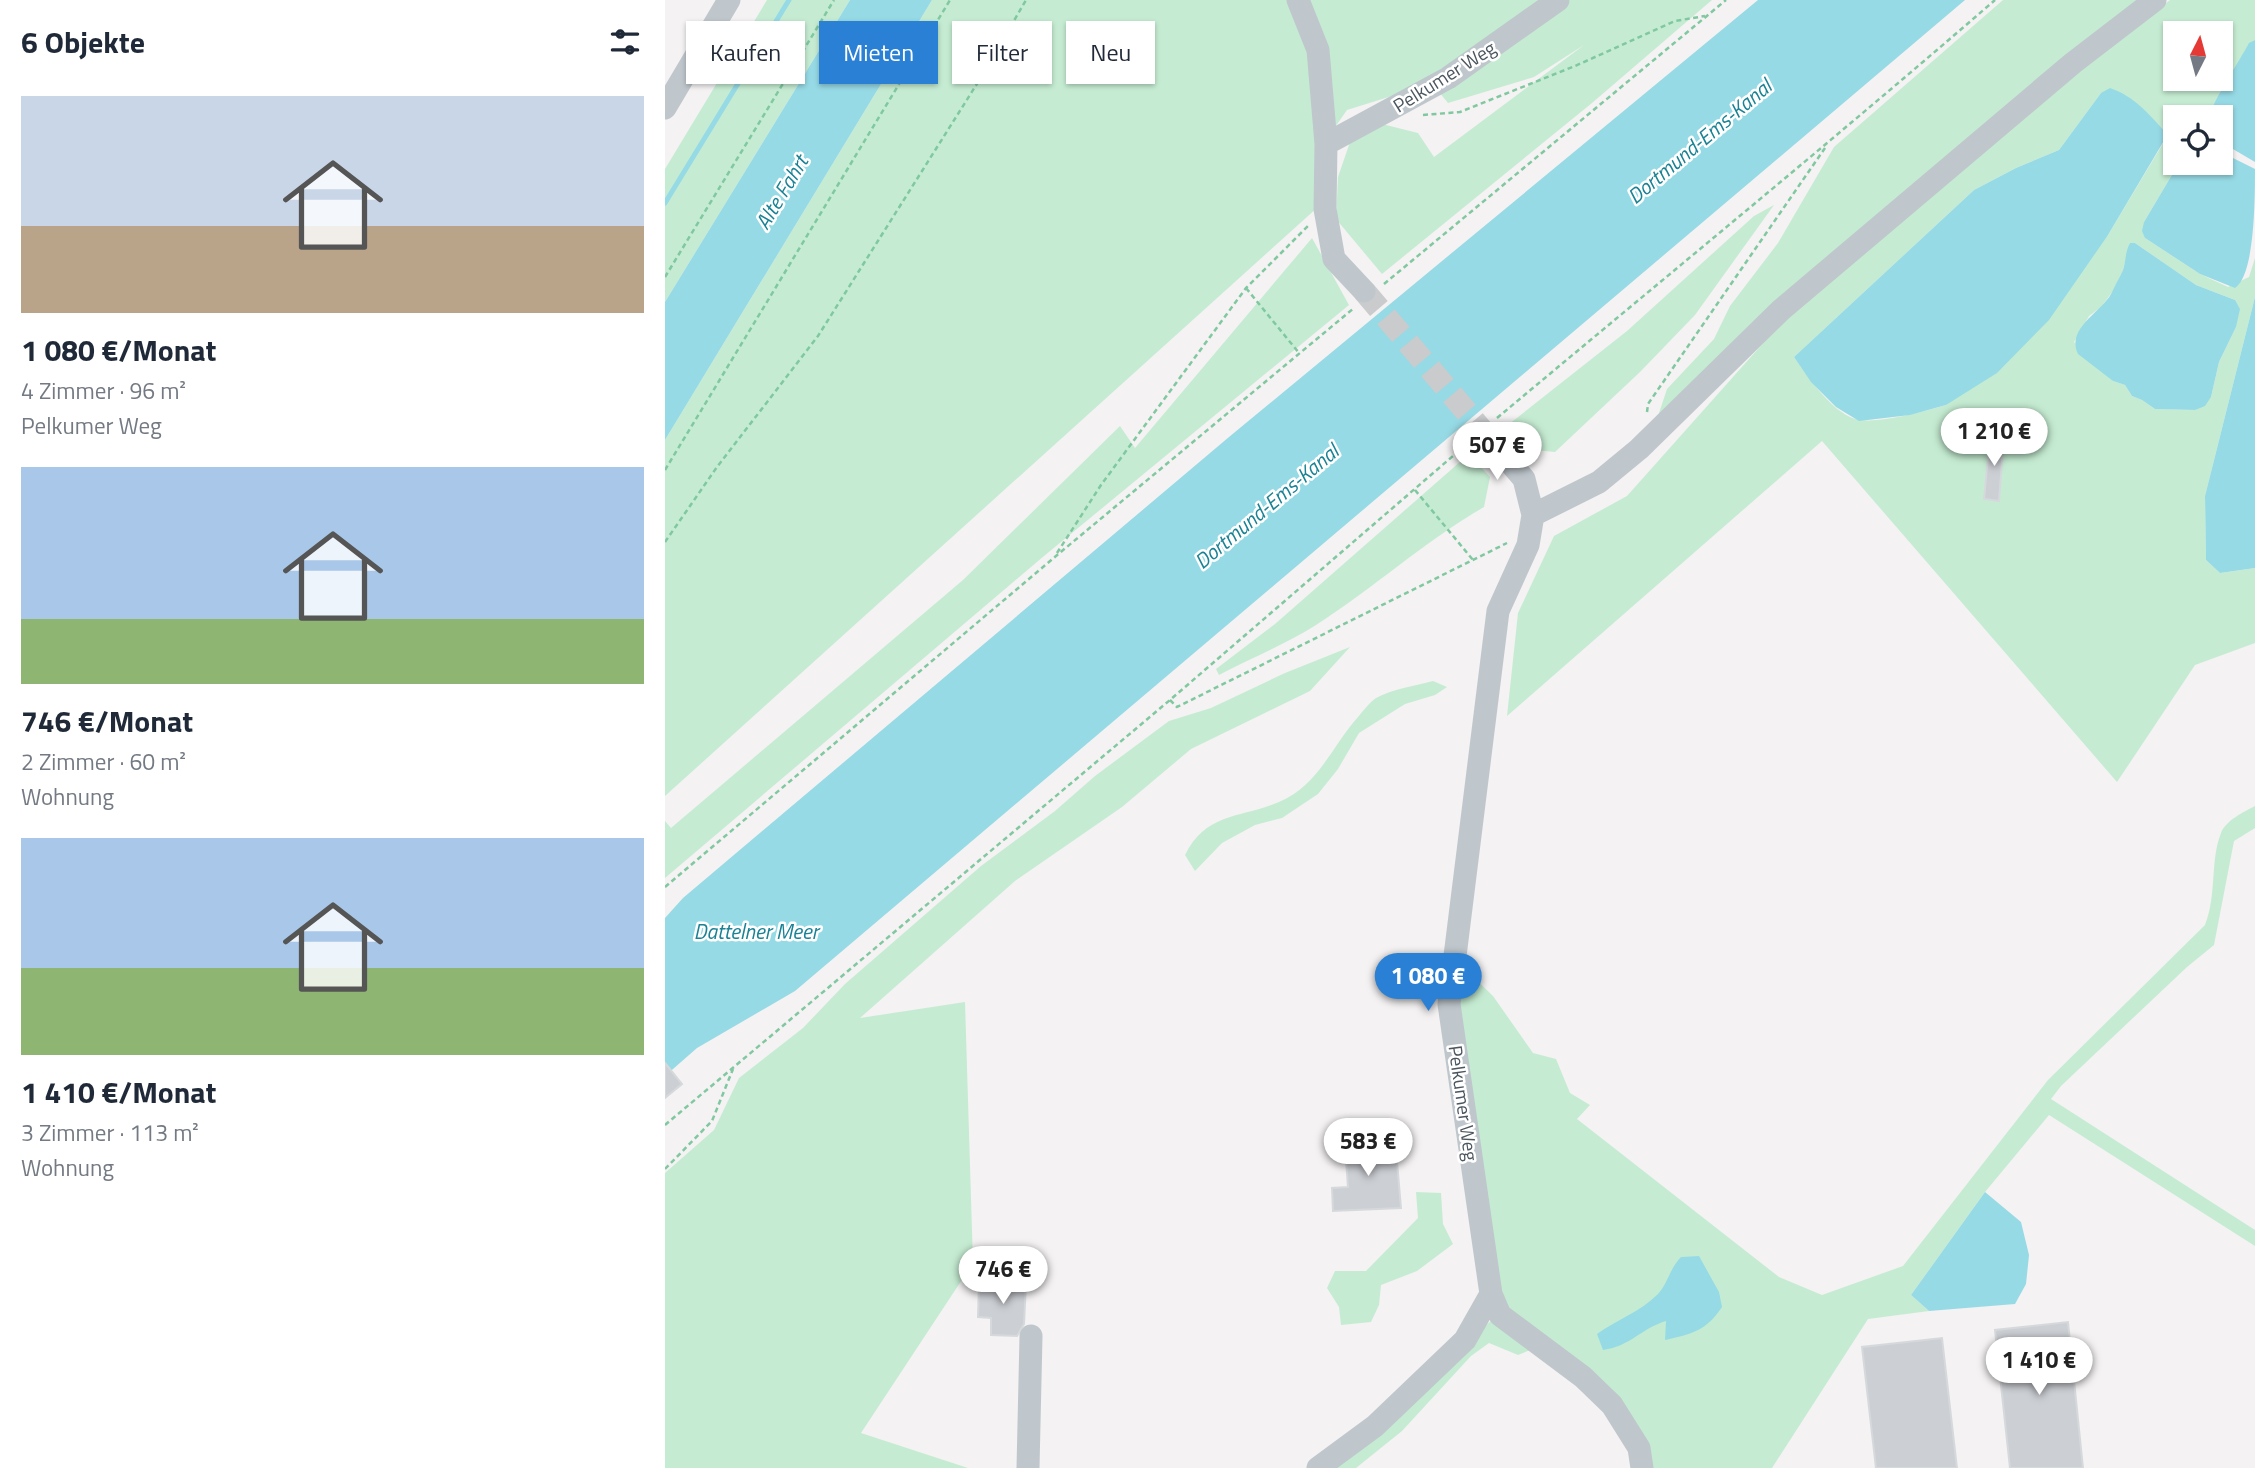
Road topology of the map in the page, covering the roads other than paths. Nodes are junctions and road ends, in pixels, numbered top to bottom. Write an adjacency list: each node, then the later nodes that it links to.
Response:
1 (729, 0): 5 (street)
2 (1297, 0): 6 (street)
3 (1558, 0): 6 (street, Pelkumer Weg)
4 (2155, 0): 9 (street)
5 (665, 108)
6 (1326, 144): 7 (street)
7 (1364, 297)
8 (1486, 431): 9 (street, Pelkumer Weg)
9 (1533, 515): 10 (street, Pelkumer Weg)
10 (1491, 1294): 13 (street); 14 (street)
11 (1031, 1336): 12 (street)
12 (1028, 1468)
13 (1318, 1468)
14 (1642, 1468)

